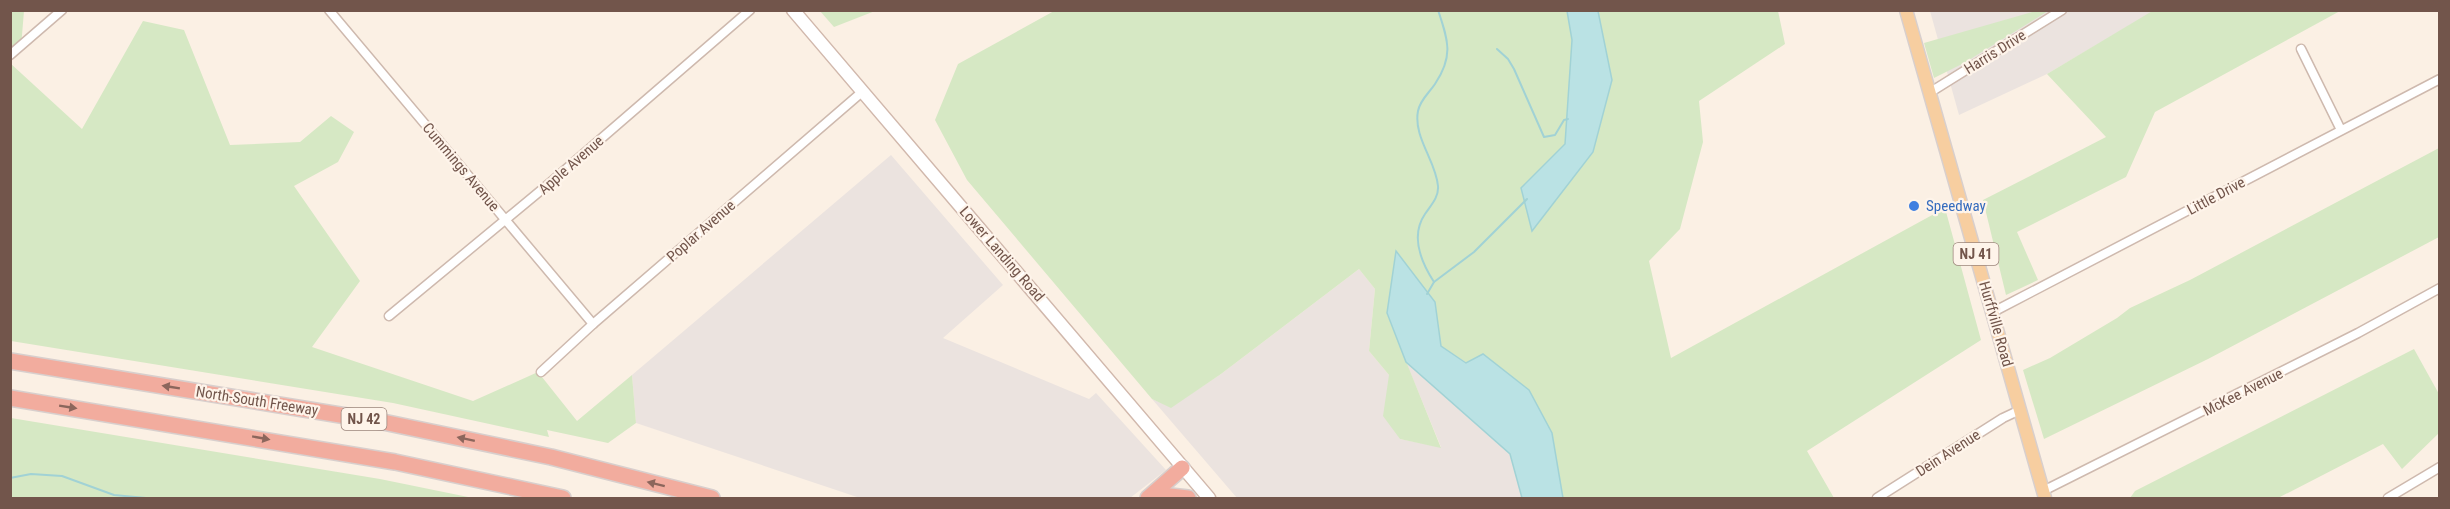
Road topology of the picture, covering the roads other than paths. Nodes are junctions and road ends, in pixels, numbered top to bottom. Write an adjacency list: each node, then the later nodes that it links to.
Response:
1 (62, 10): 8 (street)
2 (329, 10): 13 (street, Cummings Avenue)
3 (750, 10): 13 (street, Apple Avenue)
4 (793, 10): 10 (main road, Lower Landing Road)
5 (1906, 10): 11 (main road, Hurffville Road / NJ 41)
6 (2062, 10): 11 (street, Harris Drive)
7 (2301, 49): 12 (street)
8 (10, 55)
9 (2439, 80): 12 (street, Little Drive)
10 (862, 92): 17 (street, Poplar Avenue); 23 (main road, Lower Landing Road)
11 (1929, 93): 15 (main road, Hurffville Road / NJ 41)
12 (2341, 130): 15 (street, Little Drive)
13 (505, 220): 16 (street, Apple Avenue); 17 (street, Cummings Avenue)
14 (2439, 289): 24 (street, McKee Avenue)
15 (1992, 312): 21 (main road, Hurffville Road / NJ 41)
16 (389, 316)
17 (592, 324): 19 (street, Poplar Avenue)
18 (10, 361): 26 (highway, North-South Freeway / NJ 42, one-way to 18)
19 (541, 372)
20 (10, 398): 25 (highway, NJ 42, one-way to 25)
21 (2020, 411): 24 (main road, Hurffville Road / NJ 41); 31 (street, Dein Avenue)
22 (2439, 467): 32 (street)
23 (1182, 468): 27 (highway); 30 (main road, Lower Landing Road)
24 (2044, 494)
25 (563, 498)
26 (712, 498)
27 (1148, 498)
28 (1154, 498): 29 (highway)
29 (1188, 498)
30 (1209, 498)
31 (1877, 498)
32 (2388, 498)

